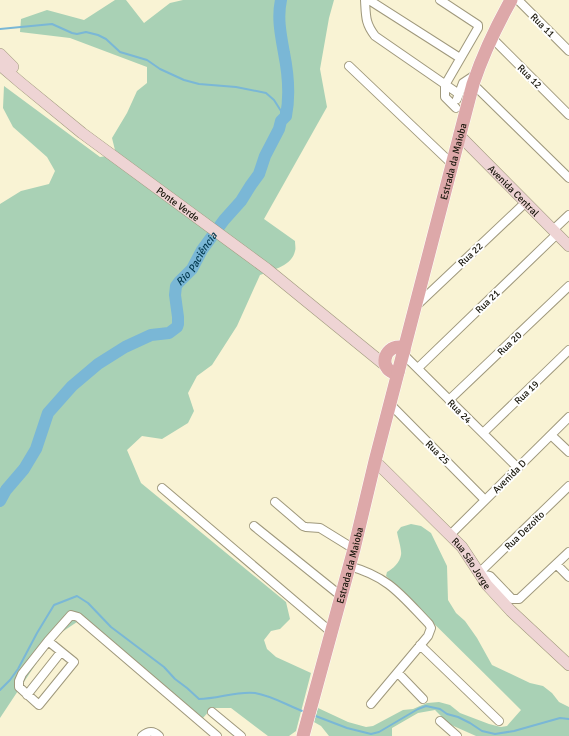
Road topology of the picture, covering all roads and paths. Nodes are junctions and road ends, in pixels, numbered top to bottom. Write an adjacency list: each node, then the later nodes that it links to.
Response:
1 (365, 0): 13 (street)
2 (370, 0): 9 (street)
3 (440, 0): 9 (street)
4 (511, 0): 6 (main road, Estrada da Maioba)
5 (518, 0): 7 (street, Rua 11)
6 (491, 37): 12 (main road, Estrada da Maioba); 17 (street, Rua 12)
7 (569, 51)
8 (0, 54): 15 (main road, Ponte Verde)
9 (460, 58): 13 (street)
10 (0, 65): 15 (main road, Ponte Verde)
11 (349, 66): 19 (street)
12 (474, 80): 14 (street); 16 (main road, Estrada da Maioba); 20 (street)
13 (445, 85): 14 (street); 16 (street)
14 (459, 94): 16 (street)
15 (53, 110): 27 (main road, Ponte Verde)
16 (460, 112): 18 (main road, Estrada da Maioba)
17 (569, 115)
18 (459, 135): 19 (main road, Estrada da Maioba); 21 (main road, Avenida Central)
19 (451, 162): 26 (main road, Estrada da Maioba)
20 (569, 178)
21 (526, 202): 23 (main road, Avenida Central); 26 (street, Rua 22)
22 (569, 215): 23 (street, Rua 21)
23 (555, 232): 24 (main road, Avenida Central); 30 (street, Rua 21)
24 (569, 246)
25 (569, 286): 33 (street, Rua 20)
26 (415, 307): 28 (main road, Estrada da Maioba)
27 (359, 345): 28 (main road, Ponte Verde); 31 (main road, Ponte Verde)
28 (398, 350): 30 (street, Rua 24); 31 (main road, Estrada da Maioba)
29 (569, 350): 35 (street, Rua 19)
30 (418, 368): 33 (street, Rua 24)
31 (391, 369): 32 (main road, Estrada da Maioba)
32 (391, 399): 38 (main road, Estrada da Maioba); 42 (street, Rua 25)
33 (450, 400): 35 (street, Rua 24)
34 (569, 417): 36 (street, Avenida D)
35 (483, 433): 39 (street, Rua 24)
36 (551, 435): 37 (street); 39 (street, Avenida D)
37 (569, 452)
38 (375, 461): 45 (main road, Rua São Jorge); 46 (main road, Estrada da Maioba)
39 (518, 468): 42 (street, Avenida D)
40 (569, 486): 50 (street, Rua Dezoito)
41 (162, 488): 53 (street)
42 (485, 500): 45 (street, Avenida D)
43 (275, 502): 46 (street)
44 (254, 526): 52 (street)
45 (450, 535): 50 (main road, Rua São Jorge)
46 (354, 549): 49 (main road, Estrada da Maioba)
47 (569, 552): 48 (street)
48 (556, 564): 50 (street); 51 (street)
49 (349, 566): 52 (main road, Estrada da Maioba); 55 (street)
50 (479, 573): 57 (main road, Rua São Jorge)
51 (569, 577)
52 (341, 596): 53 (main road, Estrada da Maioba)
53 (331, 632): 69 (main road, Estrada da Maioba)
54 (48, 641): 56 (street); 59 (street); 67 (street)
55 (420, 645): 58 (street); 64 (street)
56 (61, 652): 59 (street); 59 (street)
57 (569, 665)
58 (398, 674): 60 (street); 61 (street)
59 (27, 695)
60 (423, 700)
61 (371, 704)
62 (212, 712): 68 (street)
63 (440, 721): 70 (street)
64 (499, 721)
65 (142, 736): 66 (street)
66 (159, 736)
67 (217, 736)
68 (241, 736)
69 (303, 736)
70 (457, 736)

